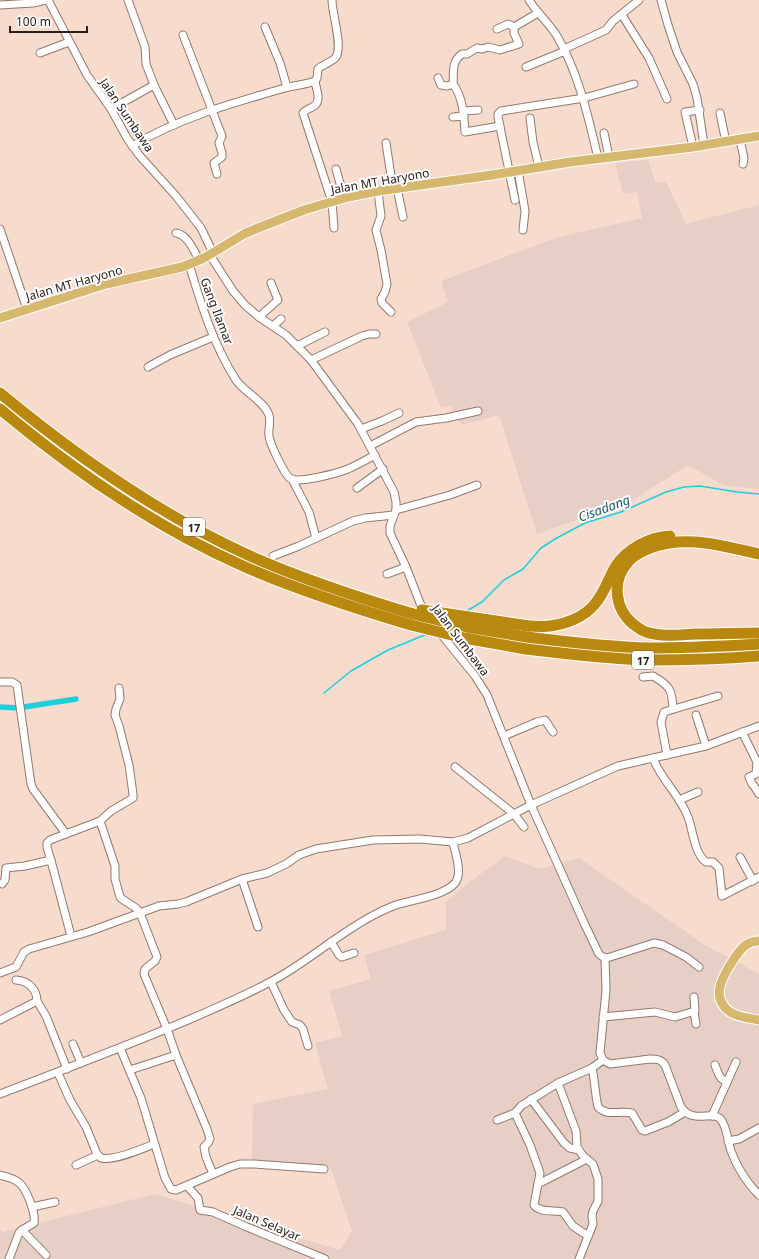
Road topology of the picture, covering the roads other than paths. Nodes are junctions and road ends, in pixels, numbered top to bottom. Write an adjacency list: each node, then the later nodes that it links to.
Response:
1 (47, 0): 7 (street); 14 (street, Jalan Sumbawa)
2 (128, 0): 22 (street)
3 (332, 0): 19 (street)
4 (529, 0): 8 (street)
5 (639, 0): 9 (street)
6 (661, 0): 29 (street)
7 (0, 5)
8 (538, 13): 11 (street); 15 (street)
9 (622, 14): 15 (street); 25 (street)
10 (265, 27): 23 (street)
11 (514, 27): 12 (street); 20 (street)
12 (497, 29)
13 (183, 35): 27 (street)
14 (69, 42): 16 (street); 26 (street, Jalan Sumbawa)
15 (564, 50): 17 (street); 24 (street)
16 (40, 54)
17 (526, 66)
18 (438, 78): 20 (street)
19 (315, 82): 23 (street); 55 (street)
20 (453, 84): 31 (street)
21 (634, 84): 24 (street)
22 (154, 85): 26 (street); 34 (street)
23 (287, 87): 27 (street)
24 (584, 98): 35 (street); 45 (street)
25 (667, 98)
26 (111, 109): 42 (street, Jalan Sumbawa)
27 (212, 110): 34 (street); 50 (street)
28 (478, 110): 31 (street)
29 (700, 110): 41 (street); 43 (street)
30 (720, 113): 39 (street)
31 (463, 114): 32 (street); 35 (street)
32 (453, 117)
33 (530, 118): 47 (street)
34 (174, 125): 42 (street)
35 (500, 126): 49 (street)
36 (604, 133): 44 (street)
37 (759, 136): 38 (main road, Jalan MT Haryono)
38 (740, 140): 39 (main road, Jalan MT Haryono); 46 (street)
39 (726, 142): 41 (main road, Jalan MT Haryono)
40 (386, 144): 51 (street)
41 (704, 145): 43 (main road, Jalan MT Haryono)
42 (132, 146): 61 (street, Jalan Sumbawa)
43 (693, 147): 44 (main road, Jalan MT Haryono)
44 (608, 157): 45 (main road, Jalan MT Haryono)
45 (598, 158): 47 (main road, Jalan MT Haryono)
46 (744, 164)
47 (539, 167): 49 (main road, Jalan MT Haryono)
48 (336, 169): 53 (street)
49 (514, 171): 51 (main road, Jalan MT Haryono); 54 (street); 59 (street)
50 (217, 174)
51 (395, 189): 52 (main road, Jalan MT Haryono); 56 (street)
52 (378, 191): 53 (main road, Jalan MT Haryono); 66 (street)
53 (348, 198): 55 (main road, Jalan MT Haryono)
54 (515, 200)
55 (332, 202): 57 (street); 61 (main road, Jalan MT Haryono)
56 (403, 216)
57 (334, 228)
58 (0, 229): 65 (street)
59 (523, 230)
60 (176, 233): 62 (street)
61 (212, 254): 62 (main road, Jalan MT Haryono); 67 (street, Jalan Sumbawa)
62 (198, 260): 63 (main road, Jalan MT Haryono)
63 (189, 264): 65 (main road, Jalan MT Haryono); 73 (street, Gang Ilamar)
64 (271, 283): 67 (street)
65 (27, 309): 68 (main road, Jalan MT Haryono)
66 (391, 312)
67 (259, 317): 70 (street, Jalan Sumbawa)
68 (0, 318)
69 (281, 319): 70 (street)
70 (273, 326): 74 (street, Jalan Sumbawa)
71 (325, 332): 74 (street)
72 (376, 334): 75 (street)
73 (213, 336): 76 (street); 85 (street, Gang Ilamar)
74 (298, 346): 75 (street, Jalan Sumbawa)
75 (311, 360): 81 (street, Jalan Sumbawa)
76 (148, 367)
77 (0, 393): 95 (highway, 17)
78 (0, 409): 95 (highway, 17)
79 (478, 411): 82 (street)
80 (399, 413): 81 (street)
81 (361, 429): 82 (street, Jalan Sumbawa)
82 (370, 446): 83 (street, Jalan Sumbawa)
83 (375, 455): 84 (street, Jalan Sumbawa); 85 (street)
84 (383, 469): 87 (street); 88 (street, Jalan Sumbawa)
85 (292, 479): 89 (street)
86 (477, 485): 88 (street)
87 (357, 488)
88 (395, 513): 89 (street); 93 (street, Jalan Sumbawa)
89 (316, 538): 92 (street)
90 (759, 547): 95 (highway, bridge)
91 (759, 554): 96 (highway)
92 (273, 556)
93 (406, 567): 94 (street); 108 (street, Jalan Sumbawa)
94 (387, 574)
95 (413, 616): 97 (highway, 17, bridge); 98 (highway, 17, bridge)
96 (759, 633)
97 (759, 644)
98 (759, 656)
99 (643, 677): 103 (street)
100 (0, 682): 120 (street)
101 (119, 688): 118 (street)
102 (718, 696): 103 (street)
103 (673, 709): 110 (street)
104 (696, 715): 109 (street)
105 (759, 726): 107 (street)
106 (553, 732): 108 (street)
107 (742, 732): 109 (street); 114 (street)
108 (504, 736): 116 (street, Jalan Sumbawa)
109 (706, 746): 110 (street)
110 (667, 755): 111 (street)
111 (653, 758): 115 (street); 116 (street)
112 (455, 767): 117 (street)
113 (698, 792): 115 (street)
114 (759, 794)
115 (679, 800): 125 (street)
116 (532, 806): 117 (street); 133 (street, Jalan Sumbawa)
117 (514, 814): 119 (street); 121 (street)
118 (100, 821): 120 (street); 127 (street)
119 (524, 827)
120 (66, 834): 123 (street)
121 (453, 842): 124 (street); 131 (street)
122 (740, 858): 125 (street)
123 (51, 860): 126 (street); 129 (street)
124 (242, 879): 127 (street); 128 (street)
125 (756, 879)
126 (2, 884)
127 (140, 913): 129 (street); 145 (street)
128 (258, 927)
129 (71, 936): 135 (street)
130 (759, 941): 143 (main road)
131 (331, 942): 132 (street); 137 (street)
132 (354, 953)
133 (605, 958): 134 (street); 141 (street)
134 (699, 967)
135 (0, 973)
136 (16, 980): 139 (street)
137 (271, 982): 145 (street); 147 (street)
138 (694, 997): 140 (street)
139 (37, 1001): 142 (street); 155 (street)
140 (694, 1012): 141 (street); 144 (street)
141 (603, 1017): 150 (street)
142 (0, 1020)
143 (759, 1020)
144 (696, 1024)
145 (167, 1029): 148 (street); 149 (street)
146 (73, 1044): 152 (street)
147 (308, 1046)
148 (120, 1048): 152 (street); 156 (street)
149 (176, 1055): 156 (street); 174 (street)
150 (603, 1060): 154 (street); 162 (street)
151 (736, 1062): 158 (street)
152 (81, 1064): 155 (street)
153 (715, 1065): 158 (street)
154 (592, 1068): 159 (street); 162 (street)
155 (67, 1069): 157 (street)
156 (130, 1070): 168 (street)
157 (58, 1073): 160 (street); 170 (street)
158 (727, 1081): 164 (street)
159 (558, 1083): 161 (street); 169 (street)
160 (0, 1094)
161 (531, 1099): 163 (street); 169 (street)
162 (684, 1112): 164 (street)
163 (515, 1113): 165 (street); 176 (street)
164 (712, 1116): 167 (street)
165 (497, 1120)
166 (759, 1128): 167 (street)
167 (728, 1142): 178 (street)
168 (154, 1144): 170 (street); 177 (street)
169 (578, 1150): 171 (street)
170 (98, 1155): 172 (street)
171 (588, 1159): 176 (street); 182 (street)
172 (76, 1165)
173 (324, 1170): 174 (street)
174 (213, 1174): 177 (street)
175 (0, 1175): 180 (street)
176 (538, 1184): 182 (street)
177 (187, 1186): 185 (street, Jalan Selayar)
178 (759, 1195)
179 (55, 1202): 180 (street)
180 (32, 1208): 181 (street)
181 (22, 1230): 183 (street); 184 (street)
182 (588, 1236): 186 (street)
183 (46, 1255)
184 (9, 1259)
185 (325, 1259)
186 (579, 1259)

